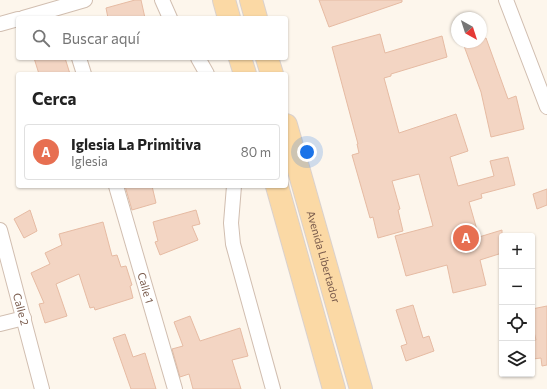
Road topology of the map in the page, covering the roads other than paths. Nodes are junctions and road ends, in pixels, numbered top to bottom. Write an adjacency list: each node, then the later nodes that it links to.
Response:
1 (85, 0): 6 (street)
2 (162, 0): 8 (street)
3 (224, 0): 9 (main road)
4 (250, 0): 10 (main road)
5 (506, 0): 21 (street)
6 (66, 12): 7 (street)
7 (37, 16)
8 (169, 16)
9 (228, 16)
10 (255, 16)
11 (16, 20): 12 (street)
12 (0, 24)
13 (80, 60): 17 (street)
14 (199, 60): 18 (street)
15 (241, 60): 19 (main road)
16 (268, 60): 20 (main road)
17 (83, 72)
18 (206, 72)
19 (244, 72)
20 (271, 72)
21 (547, 107)
22 (288, 139): 23 (main road, Avenida Libertador)
23 (291, 161): 34 (main road, Avenida Libertador)
24 (117, 188): 31 (street, Calle 1)
25 (234, 188): 32 (street)
26 (278, 188): 33 (main road)
27 (0, 230): 28 (street, Calle 2)
28 (24, 318): 29 (street); 30 (street, Calle 2)
29 (0, 324)
30 (42, 389)
31 (175, 389)
32 (273, 389)
33 (334, 389)
34 (361, 389)

